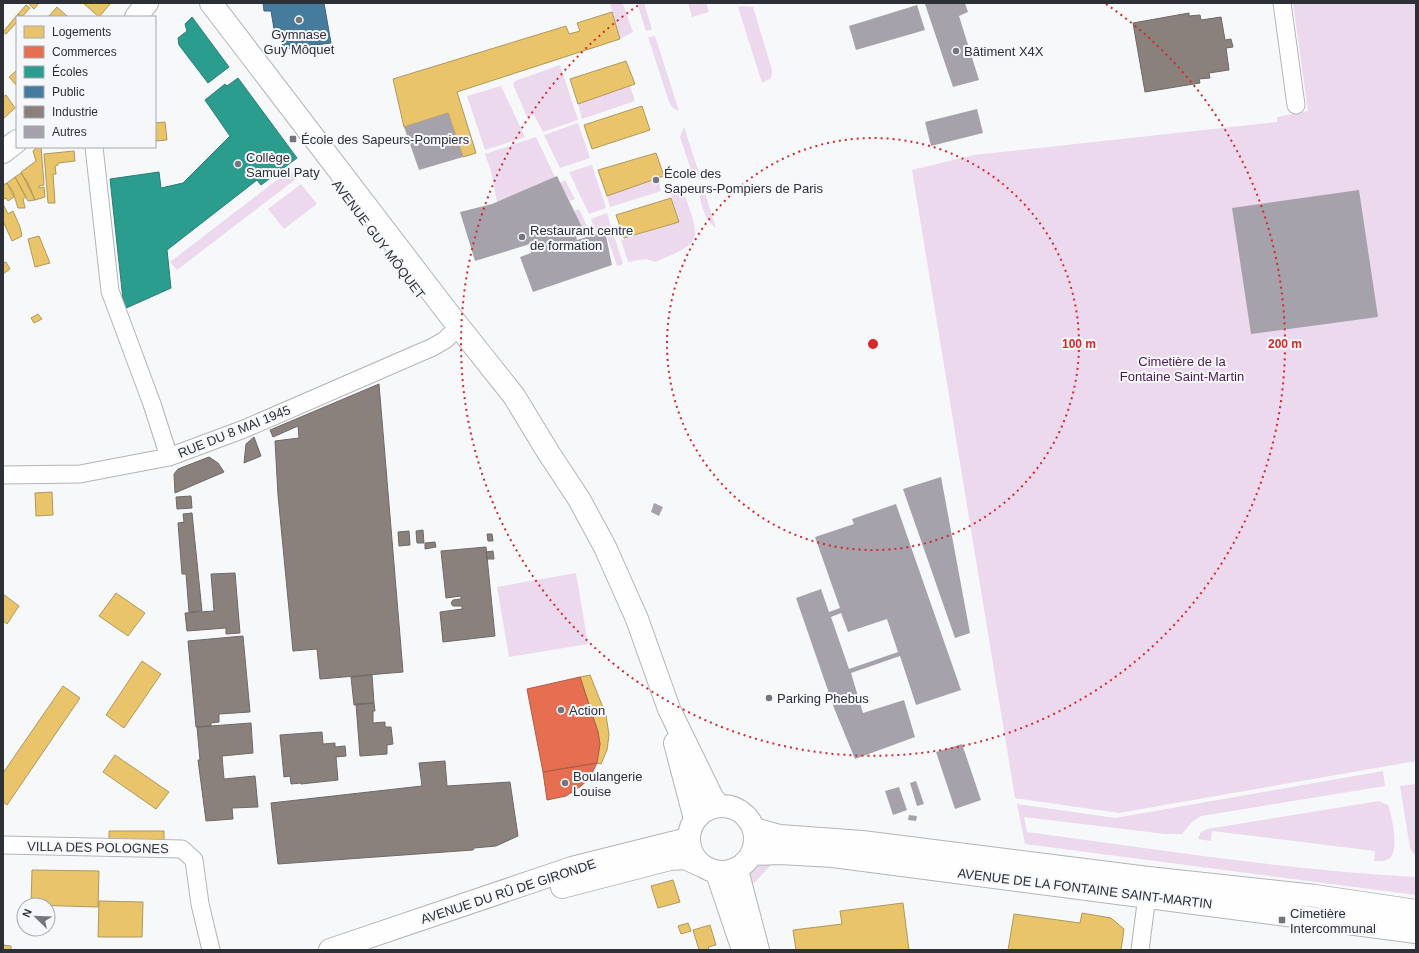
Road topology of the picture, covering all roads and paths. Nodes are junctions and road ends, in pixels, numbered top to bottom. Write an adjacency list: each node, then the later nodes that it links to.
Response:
1 (147, 3): 5 (main road)
2 (200, 3): 10 (main road, AVENUE GUY MÔQUET)
3 (211, 3): 11 (main road, AVENUE GUY MÔQUET)
4 (1282, 3): 6 (street)
5 (137, 16)
6 (1296, 105)
7 (16, 142): 9 (main road)
8 (94, 148): 12 (street)
9 (3, 152)
10 (450, 335): 11 (main road, AVENUE GUY MÔQUET); 12 (street, RUE DU 8 MAI 1945)
11 (548, 452): 14 (main road, AVENUE GUY MÔQUET)
12 (169, 457): 13 (street, RUE DU 8 MAI 1945)
13 (3, 475)
14 (669, 709): 15 (main road, AVENUE GUY MÔQUET); 16 (main road, AVENUE GUY MÔQUET)
15 (719, 806): 16 (main road); 17 (main road)
16 (692, 829): 20 (main road); 26 (main road, AVENUE DU RÛ DE GIRONDE)
17 (754, 829): 19 (main road); 21 (main road, AVENUE DE LA FONTAINE SAINT-MARTIN)
18 (3, 845): 25 (street, VILLA DES POLOGNES)
19 (752, 854): 20 (main road); 21 (main road, AVENUE DE LA FONTAINE SAINT-MARTIN)
20 (718, 869): 27 (main road, AVENUE DU RÛ DE GIRONDE); 28 (main road); 29 (main road)
21 (1147, 887): 22 (main road, AVENUE DE LA FONTAINE SAINT-MARTIN); 30 (street)
22 (1222, 896): 23 (main road, AVENUE DE LA FONTAINE SAINT-MARTIN); 24 (main road, AVENUE DE LA FONTAINE SAINT-MARTIN)
23 (1416, 911)
24 (1416, 932)
25 (211, 950)
26 (330, 950)
27 (365, 950)
28 (743, 950)
29 (758, 950)
30 (1140, 950)

